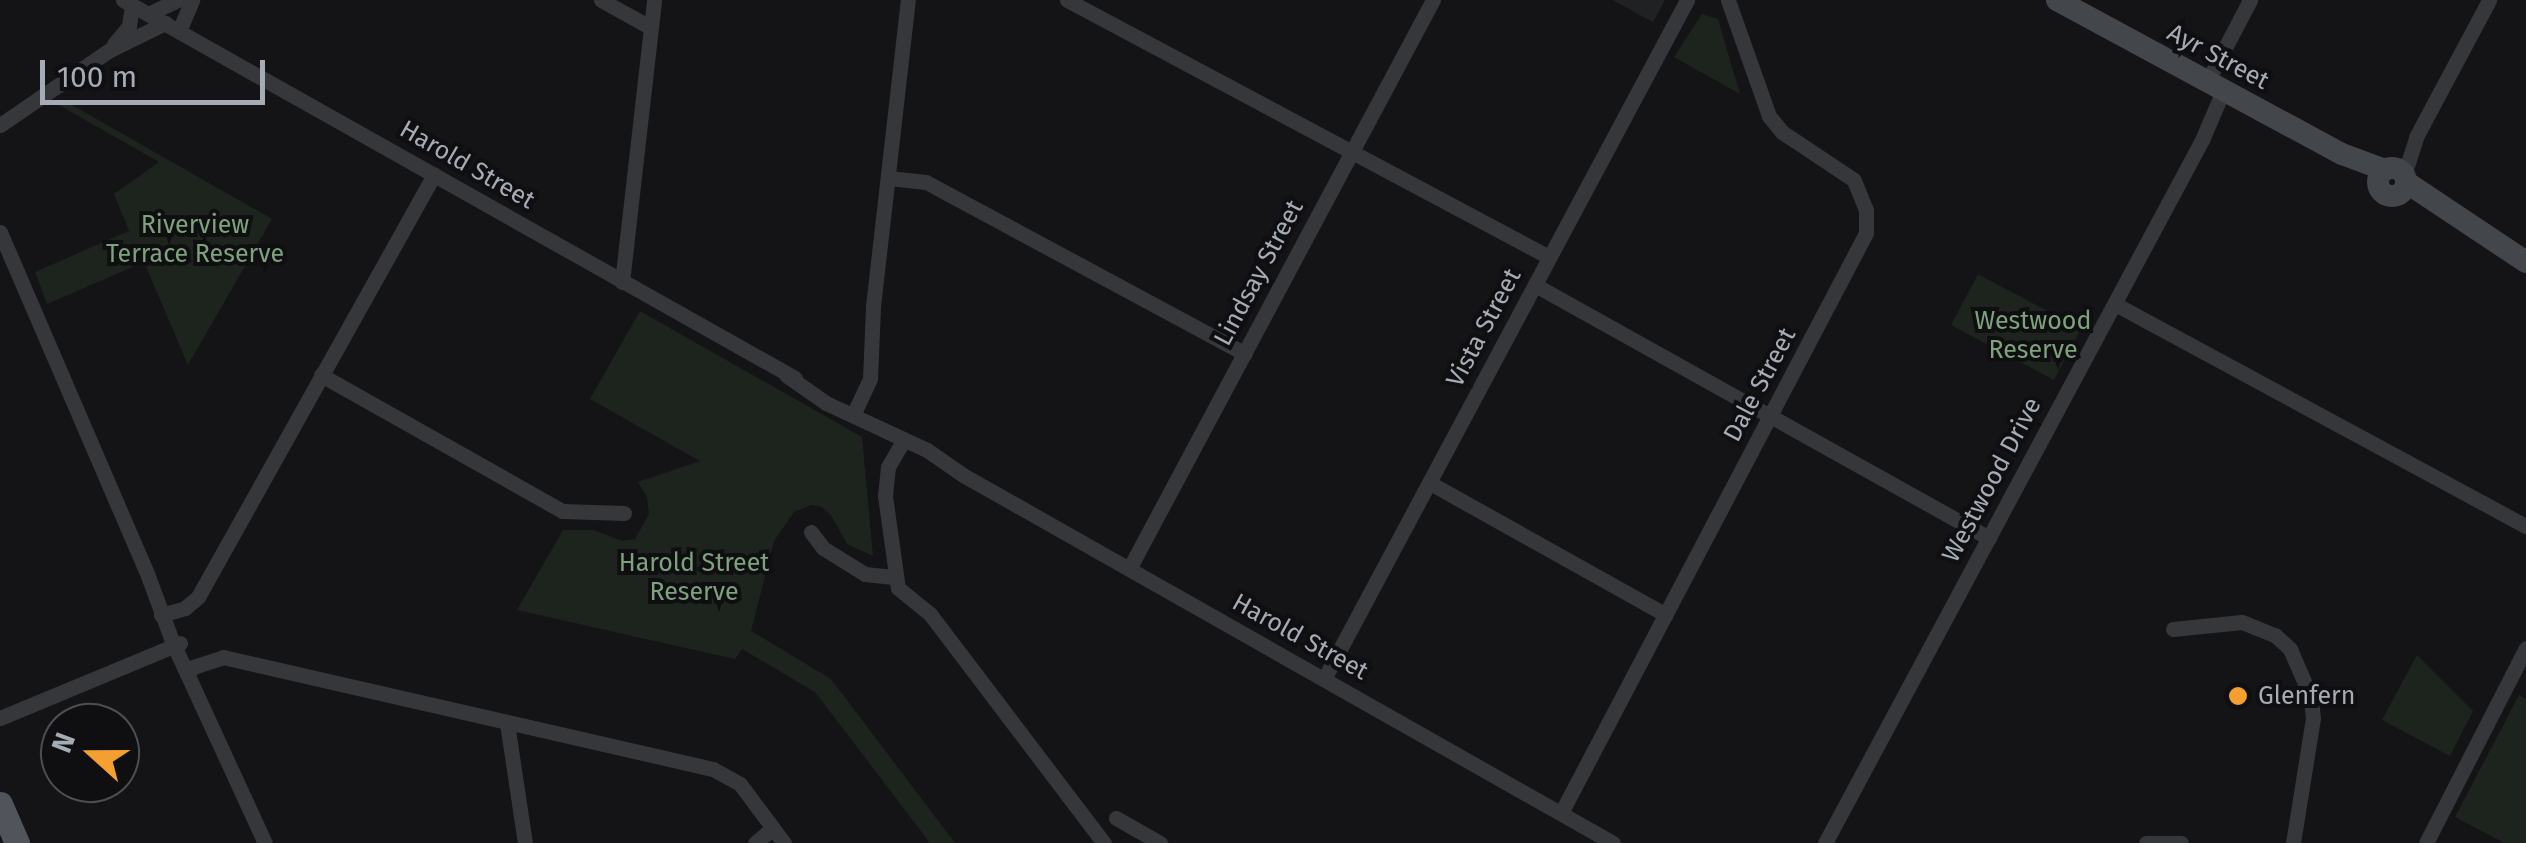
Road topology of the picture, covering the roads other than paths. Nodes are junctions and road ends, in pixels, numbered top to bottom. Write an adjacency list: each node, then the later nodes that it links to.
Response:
1 (178, 0): 15 (street)
2 (192, 0): 16 (street)
3 (601, 0): 17 (street)
4 (654, 0): 17 (street)
5 (908, 0): 23 (street)
6 (1068, 0): 21 (street)
7 (1433, 0): 21 (street, Lindsay Street)
8 (1687, 0): 26 (street, Vista Street)
9 (1728, 0): 34 (street, Dale Street)
10 (2039, 0): 14 (street, Ayr Street)
11 (2250, 0): 19 (street, Westwood Drive)
12 (2489, 0): 24 (street)
13 (128, 3): 15 (street, Harold Street); 18 (street)
14 (2063, 4): 19 (street, Ayr Street)
15 (148, 14): 16 (street, Harold Street)
16 (172, 27): 18 (street); 22 (street, Harold Street)
17 (650, 27): 28 (street)
18 (108, 51): 20 (street)
19 (2220, 89): 24 (street, Ayr Street); 30 (street, Westwood Drive)
20 (0, 125)
21 (1352, 152): 26 (street); 31 (street, Lindsay Street)
22 (434, 175): 28 (street, Harold Street); 32 (street)
23 (888, 178): 31 (street); 33 (street)
24 (2394, 180): 27 (street, Ayr Street)
25 (0, 232): 43 (street)
26 (1549, 257): 29 (street, Vista Street)
27 (2526, 262)
28 (622, 282): 33 (street, Harold Street)
29 (1535, 285): 34 (street); 36 (street, Vista Street)
30 (2114, 304): 38 (street); 40 (street, Westwood Drive)
31 (1245, 354): 41 (street, Lindsay Street)
32 (321, 376): 37 (street); 43 (street)
33 (854, 414): 35 (street, Harold Street)
34 (1771, 418): 40 (street); 44 (street, Dale Street)
35 (902, 441): 41 (street, Harold Street); 42 (street)
36 (1430, 483): 44 (street); 49 (street, Vista Street)
37 (624, 514)
38 (2526, 526)
39 (811, 532): 42 (street)
40 (1989, 538): 65 (street, Westwood Drive)
41 (1129, 569): 49 (street, Harold Street)
42 (893, 577): 62 (street)
43 (166, 612): 46 (street)
44 (1666, 615): 54 (street, Dale Street)
45 (2173, 629): 68 (street)
46 (176, 643): 48 (street); 50 (street)
47 (2526, 648): 53 (street)
48 (192, 672): 51 (street); 58 (street)
49 (1324, 679): 54 (street, Harold Street)
50 (5, 719)
51 (507, 724): 56 (street); 59 (street)
52 (0, 804): 57 (main road)
53 (2440, 809): 69 (street); 70 (street)
54 (1560, 813): 64 (street, Harold Street)
55 (1116, 818): 63 (street)
56 (773, 828): 60 (street); 61 (street)
57 (17, 843)
58 (265, 843)
59 (525, 843)
60 (755, 843)
61 (784, 843)
62 (1104, 843)
63 (1160, 843)
64 (1613, 843)
65 (1825, 843)
66 (2146, 843): 67 (street)
67 (2181, 843)
68 (2293, 843)
69 (2417, 843)
70 (2426, 843)

